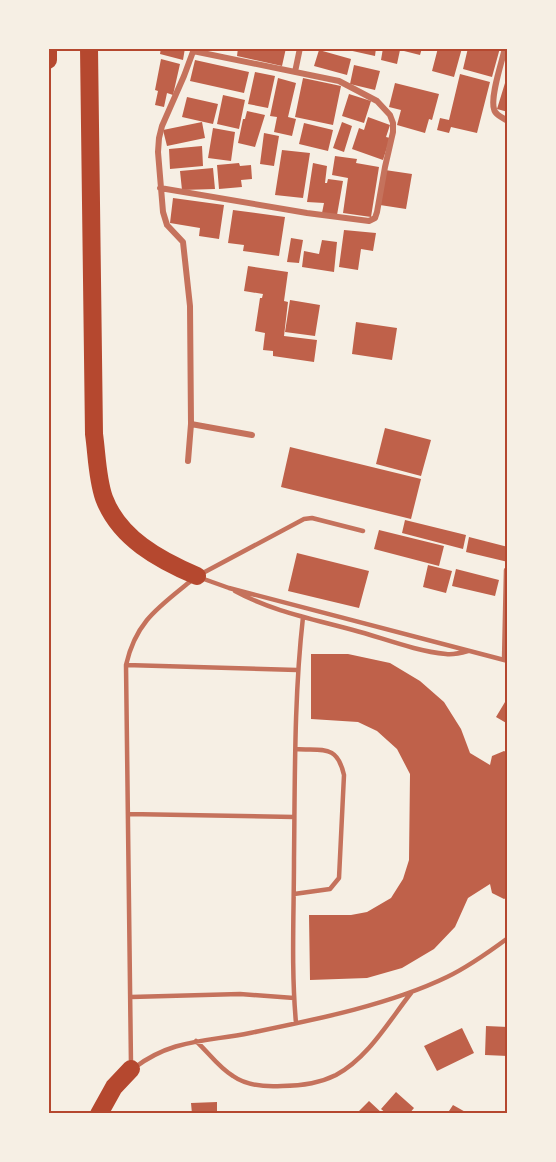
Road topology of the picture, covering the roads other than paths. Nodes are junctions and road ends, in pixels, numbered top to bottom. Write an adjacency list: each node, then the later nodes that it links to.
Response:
1 (48, 48): 6 (highway)
2 (89, 48): 15 (highway)
3 (300, 48): 7 (street)
4 (505, 48): 8 (street)
5 (194, 49): 7 (street); 9 (street)
6 (48, 60)
7 (295, 72): 9 (street)
8 (508, 121)
9 (160, 188): 10 (street)
10 (191, 424): 11 (street); 12 (street)
11 (252, 435)
12 (188, 461)
13 (363, 531): 15 (lane)
14 (506, 570): 19 (lane)
15 (197, 576): 16 (lane); 20 (lane)
16 (229, 588): 17 (lane); 18 (lane)
17 (303, 617): 18 (lane); 21 (lane)
18 (468, 651): 19 (lane)
19 (506, 660)
20 (126, 665): 21 (lane); 23 (lane)
21 (297, 670): 22 (lane)
22 (296, 749): 24 (lane); 25 (lane)
23 (128, 814): 24 (lane); 28 (lane)
24 (294, 817): 25 (lane)
25 (294, 894): 29 (lane)
26 (508, 940): 27 (lane)
27 (411, 993): 30 (lane); 31 (lane)
28 (131, 997): 29 (lane); 32 (lane)
29 (294, 998): 30 (lane)
30 (296, 1023): 31 (lane)
31 (196, 1041): 32 (lane)
32 (132, 1069): 33 (highway)
33 (99, 1114)

